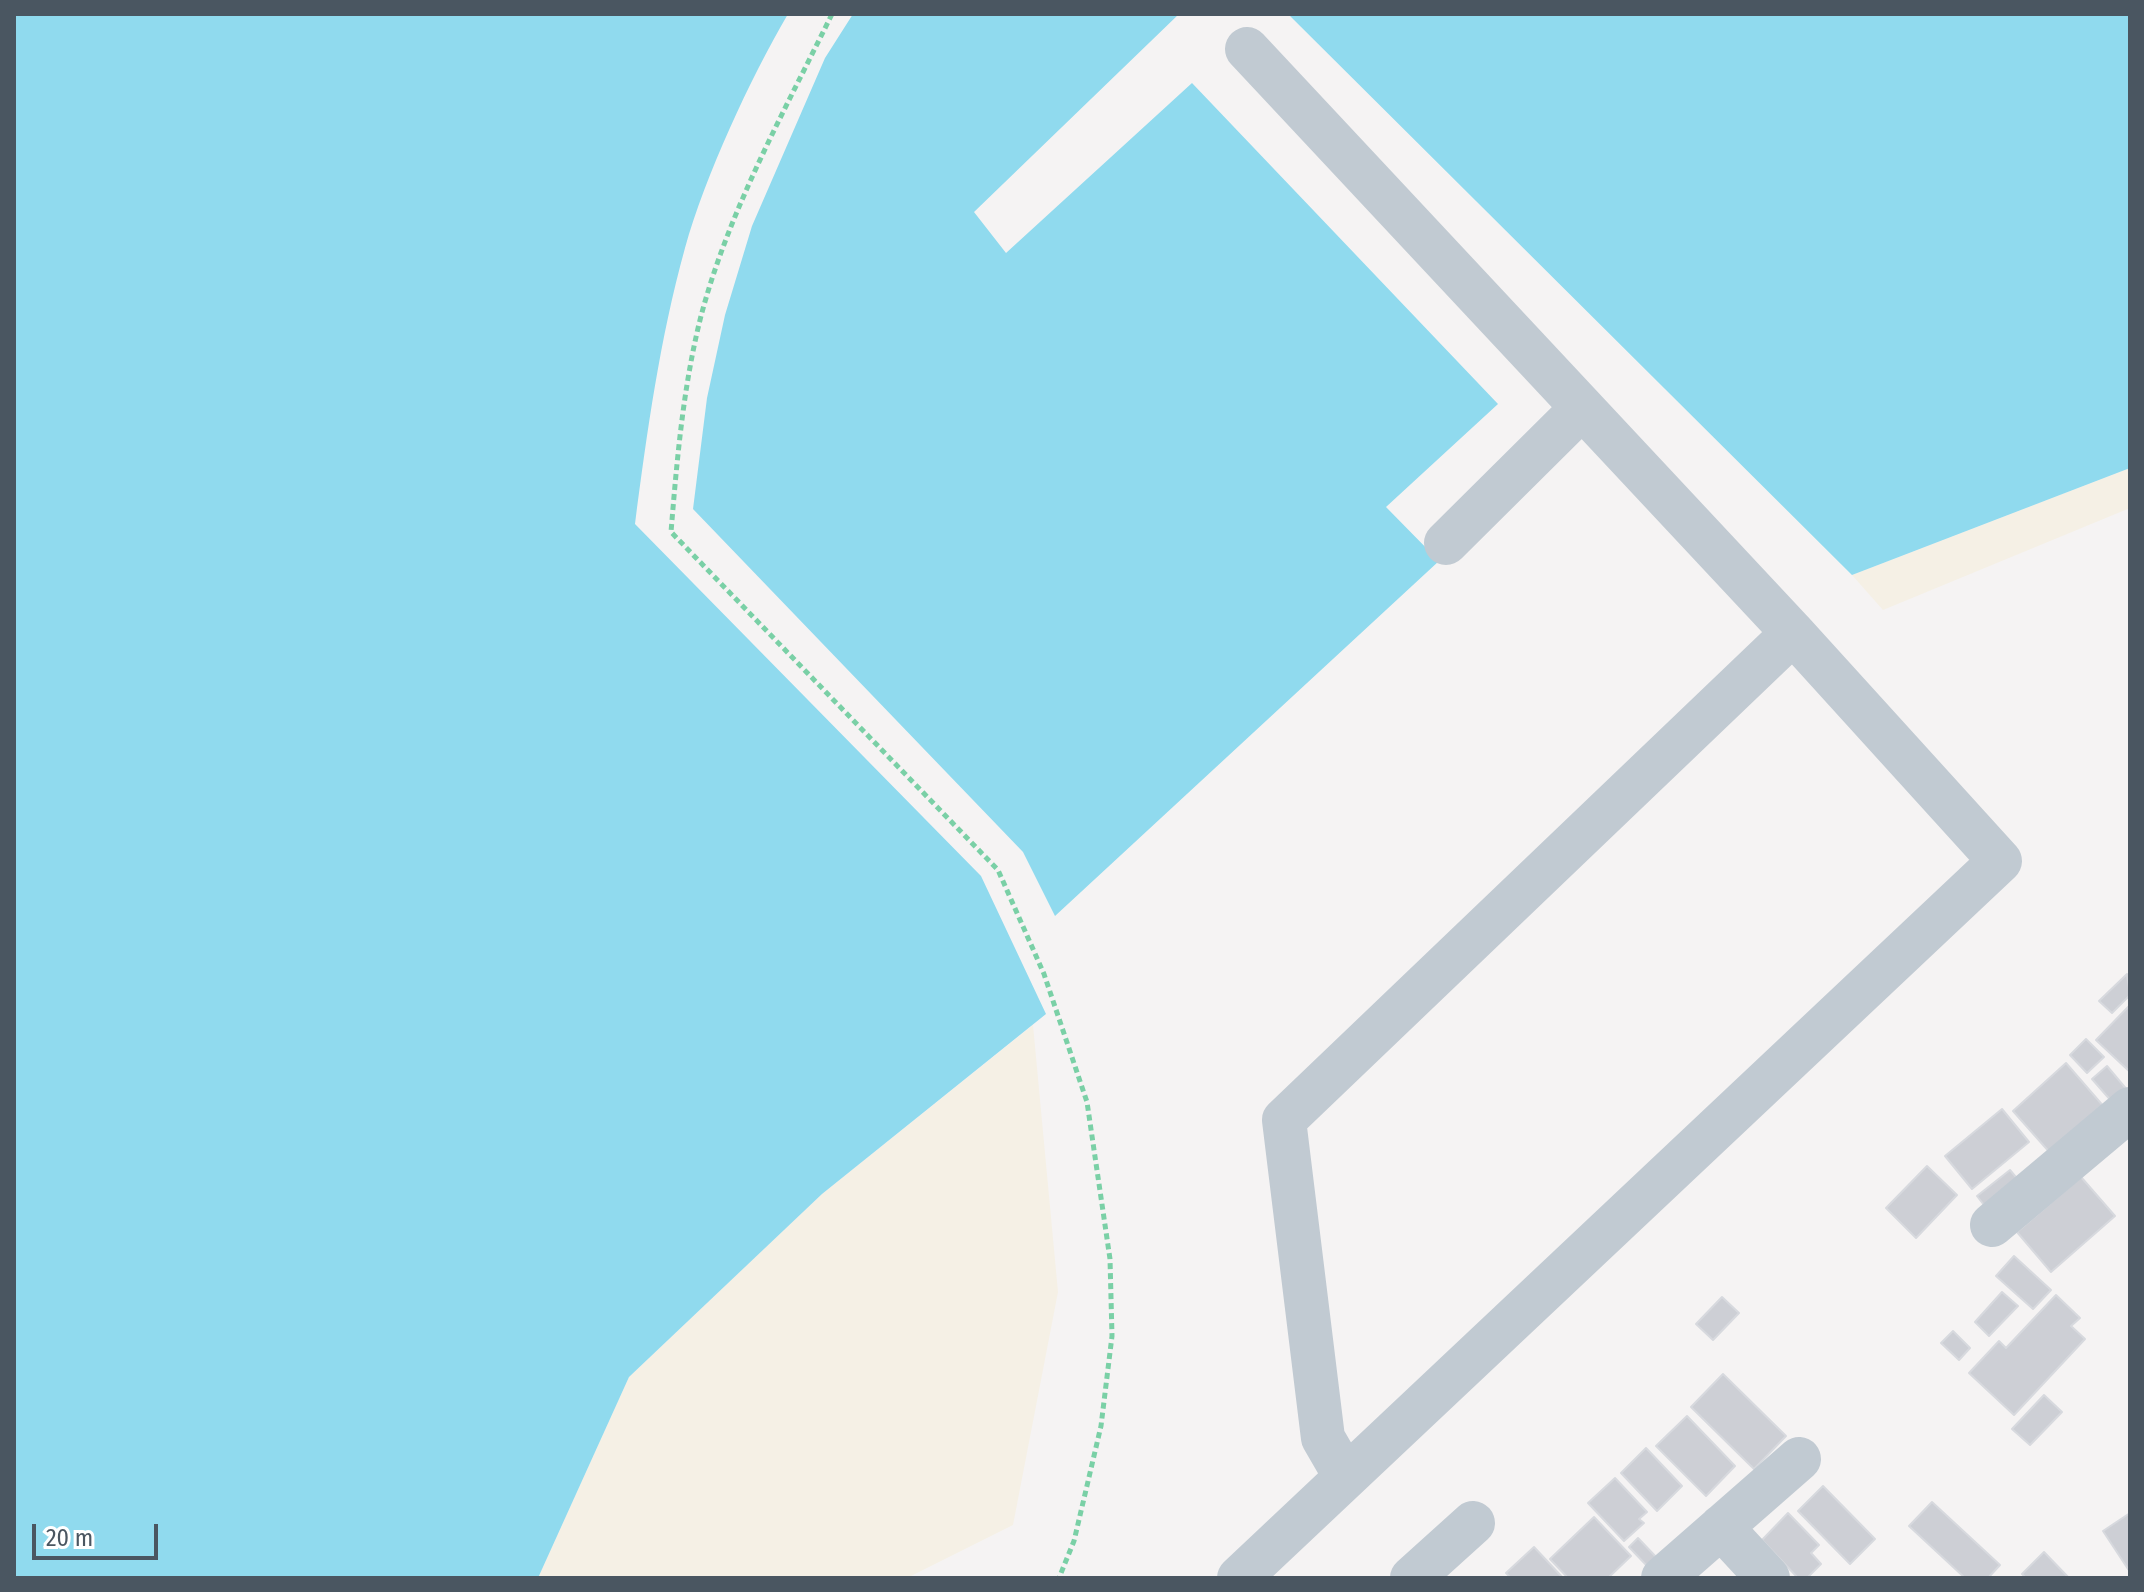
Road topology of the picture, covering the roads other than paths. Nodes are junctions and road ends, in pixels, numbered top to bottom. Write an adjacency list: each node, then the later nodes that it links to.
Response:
1 (1247, 49): 2 (street)
2 (1582, 408): 3 (street); 4 (street)
3 (1446, 543)
4 (1793, 633): 8 (street); 8 (street)
5 (2130, 1109): 6 (street)
6 (1992, 1225)
7 (1799, 1459): 10 (street)
8 (1345, 1476): 11 (street)
9 (1473, 1523): 12 (street)
10 (1721, 1527): 13 (street); 14 (street)
11 (1239, 1578)
12 (1412, 1578)
13 (1663, 1578)
14 (1768, 1578)

